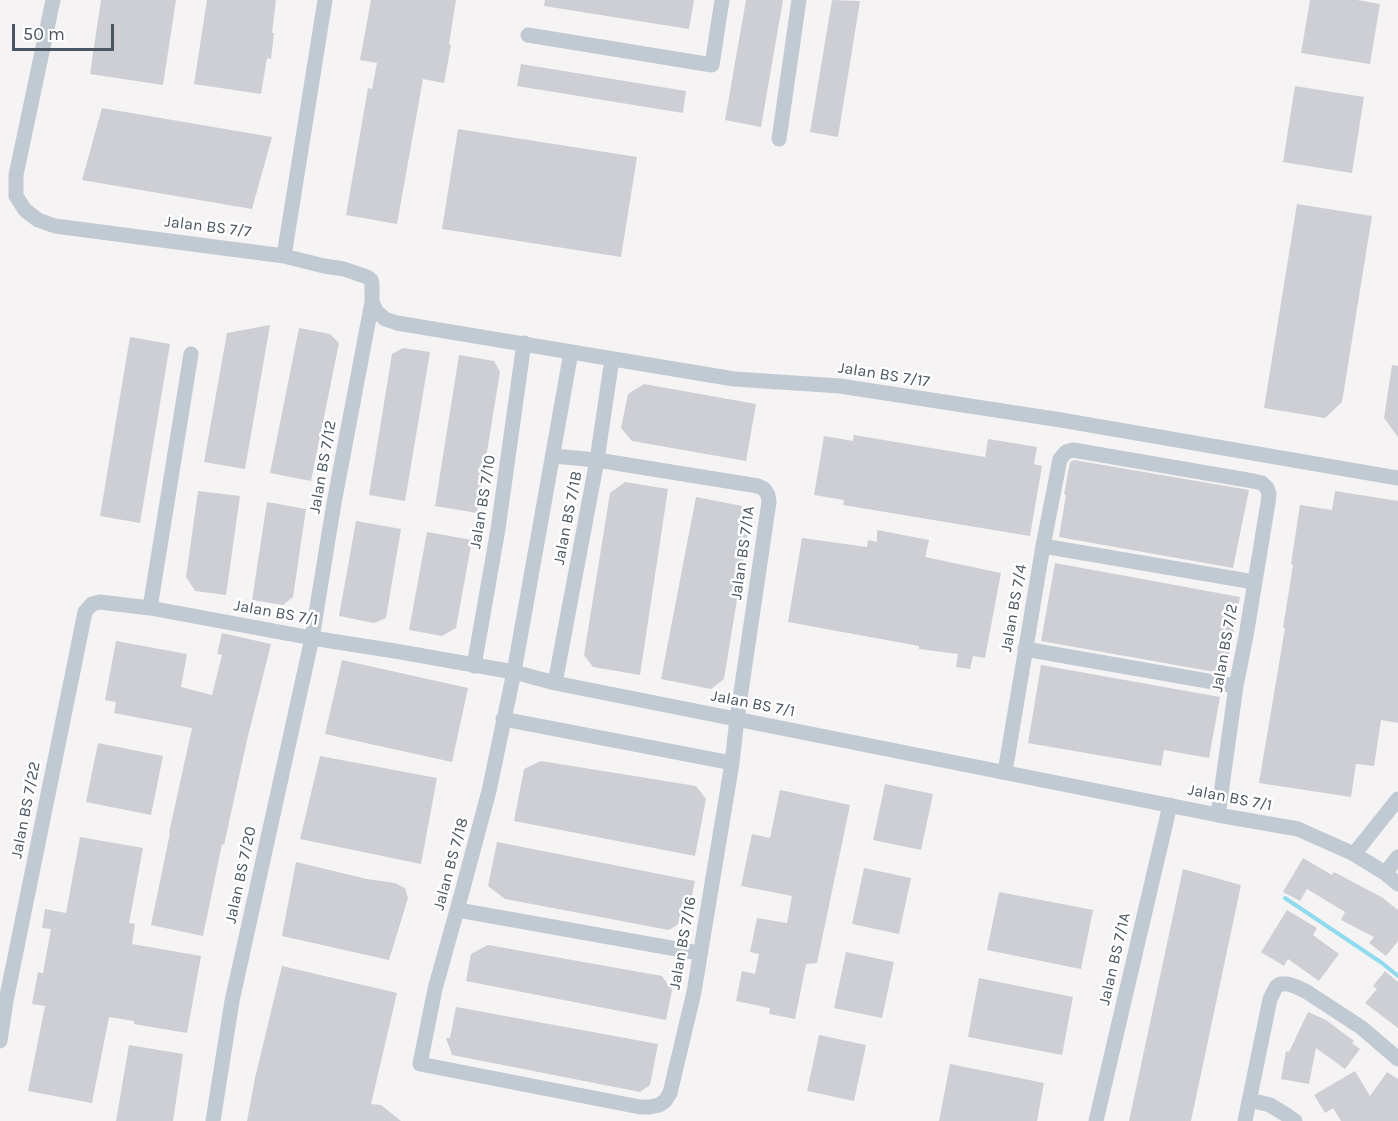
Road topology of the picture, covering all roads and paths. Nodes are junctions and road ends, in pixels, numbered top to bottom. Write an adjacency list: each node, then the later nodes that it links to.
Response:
1 (53, 0): 7 (street, Jalan BS 7/7)
2 (325, 0): 7 (street)
3 (722, 0): 5 (street)
4 (799, 0): 6 (street)
5 (528, 35)
6 (779, 139)
7 (284, 255): 8 (street, Jalan BS 7/7)
8 (371, 280): 9 (street, Jalan BS 7/12)
9 (372, 302): 10 (street, Jalan BS 7/17); 22 (street, Jalan BS 7/12)
10 (524, 344): 11 (street, Jalan BS 7/17); 24 (street, Jalan BS 7/10)
11 (571, 352): 13 (street, Jalan BS 7/17); 14 (street, Jalan BS 7/1B)
12 (191, 354): 20 (street)
13 (612, 359): 15 (street, Jalan BS 7/1B); 16 (street, Jalan BS 7/17)
14 (553, 456): 15 (street); 25 (street, Jalan BS 7/1B)
15 (597, 460): 26 (street, Jalan BS 7/1B); 29 (street, Jalan BS 7/1A)
16 (1398, 478)
17 (1268, 488): 18 (street, Jalan BS 7/4); 19 (street, Jalan BS 7/2)
18 (1043, 546): 19 (street); 23 (street, Jalan BS 7/4)
19 (1254, 582): 27 (street, Jalan BS 7/2)
20 (150, 608): 21 (street, Jalan BS 7/1); 22 (street, Jalan BS 7/1)
21 (83, 622): 41 (street, Jalan BS 7/22)
22 (312, 638): 24 (street, Jalan BS 7/1); 45 (street, Jalan BS 7/20)
23 (1025, 649): 27 (street); 31 (street, Jalan BS 7/4)
24 (474, 666): 25 (street, Jalan BS 7/1)
25 (514, 672): 26 (street, Jalan BS 7/1); 28 (street, Jalan BS 7/18)
26 (555, 684): 29 (street, Jalan BS 7/1)
27 (1236, 686): 34 (street, Jalan BS 7/2)
28 (503, 719): 30 (street); 39 (street, Jalan BS 7/18)
29 (737, 719): 30 (street, Jalan BS 7/16); 31 (street, Jalan BS 7/1)
30 (732, 763): 40 (street, Jalan BS 7/16)
31 (1005, 772): 33 (street, Jalan BS 7/1)
32 (1398, 799): 35 (street)
33 (1170, 805): 34 (street, Jalan BS 7/1); 46 (street, Jalan BS 7/1A)
34 (1218, 815): 35 (street, Jalan BS 7/1)
35 (1354, 854): 37 (street, Jalan BS 7/1)
36 (1398, 857): 37 (street)
37 (1384, 873): 38 (street, Jalan BS 7/1)
38 (1398, 884)
39 (458, 910): 40 (street); 44 (street, Jalan BS 7/18)
40 (699, 954): 44 (street, Jalan BS 7/16)
41 (0, 1041)
42 (1398, 1059): 43 (street)
43 (1250, 1100): 47 (street); 48 (street)
44 (639, 1107)
45 (213, 1121)
46 (1096, 1121)
47 (1245, 1121)
48 (1294, 1121)

